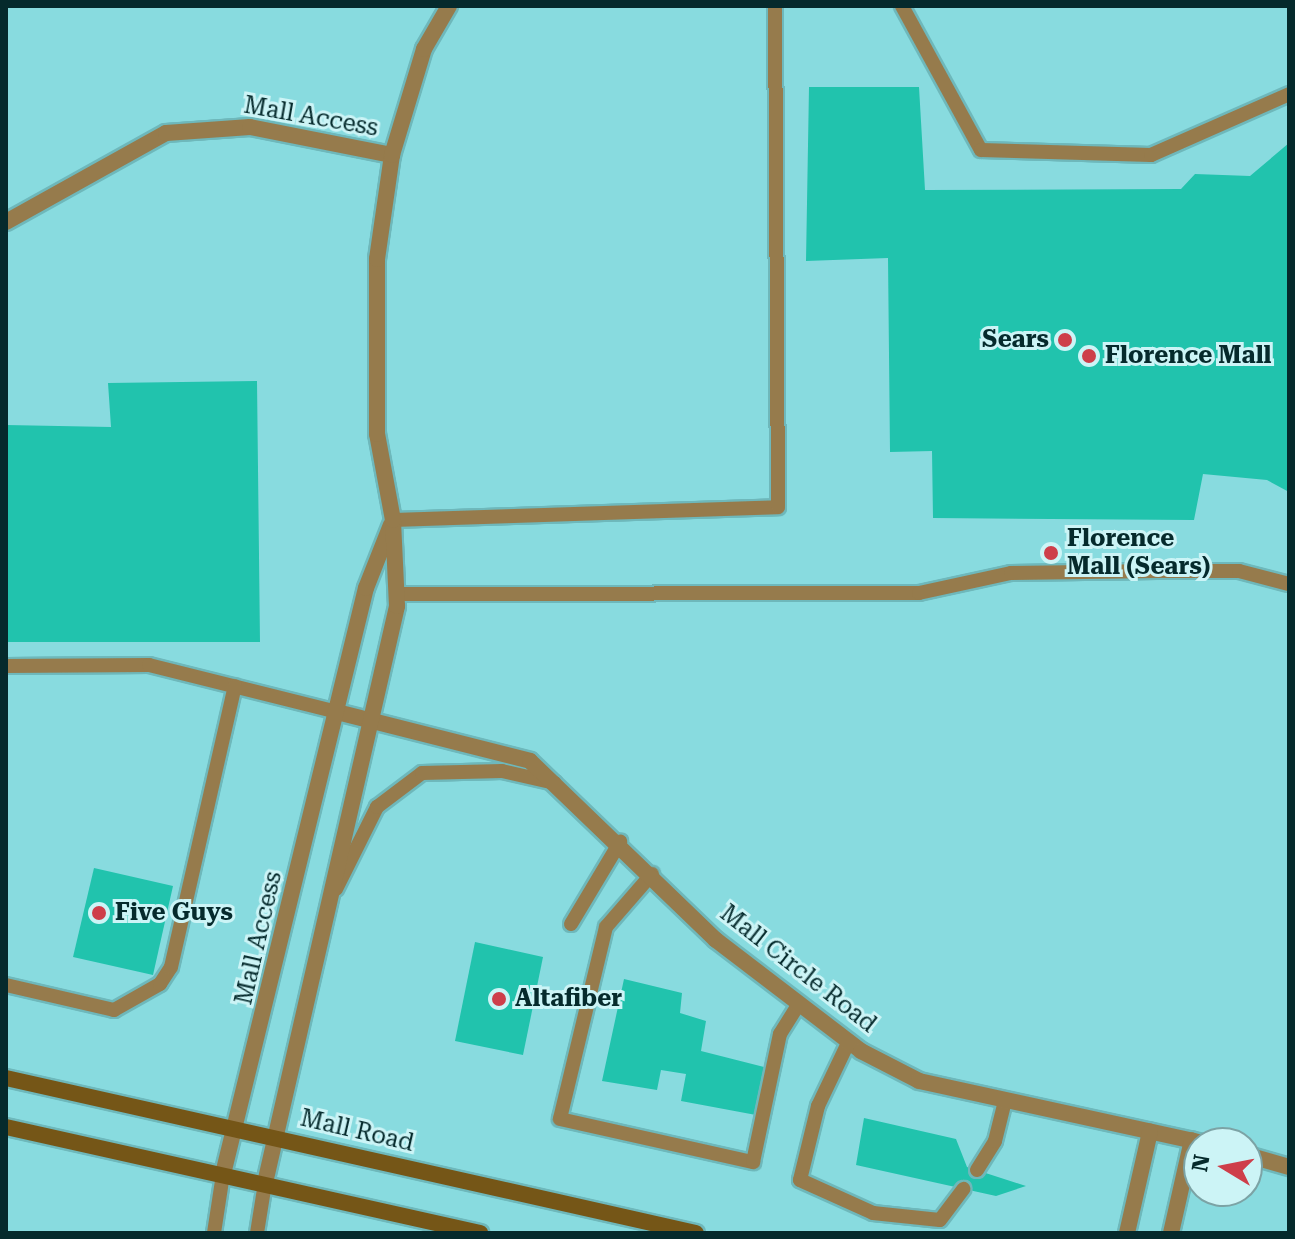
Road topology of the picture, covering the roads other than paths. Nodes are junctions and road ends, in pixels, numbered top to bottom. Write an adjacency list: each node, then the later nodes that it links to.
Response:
1 (449, 6): 5 (street)
2 (775, 6): 7 (lane)
3 (902, 6): 4 (lane)
4 (1289, 94)
5 (392, 155): 6 (street, Mall Access); 7 (street)
6 (6, 222)
7 (393, 520): 9 (street); 12 (street)
8 (1289, 584): 9 (lane)
9 (397, 594): 13 (street)
10 (6, 666): 11 (lane)
11 (235, 686): 12 (lane); 19 (lane)
12 (337, 712): 13 (street, Mall Circle Road); 25 (street, Mall Access)
13 (372, 720): 14 (street, Mall Circle Road); 17 (street)
14 (562, 785): 15 (street, Mall Circle Road); 17 (lane)
15 (620, 842): 16 (street, Mall Circle Road); 18 (lane)
16 (652, 874): 20 (street, Mall Circle Road); 20 (lane)
17 (333, 896): 27 (street)
18 (571, 924)
19 (6, 985)
20 (799, 1004): 21 (street, Mall Circle Road)
21 (849, 1041): 23 (street, Mall Circle Road); 36 (lane)
22 (6, 1078): 25 (main road, Mall Road)
23 (1004, 1104): 26 (street, Mall Circle Road); 31 (lane)
24 (6, 1127): 32 (main road)
25 (234, 1128): 27 (main road, Mall Road); 32 (street, Mall Access)
26 (1150, 1132): 28 (street, Mall Circle Road); 42 (street)
27 (277, 1138): 33 (street); 40 (main road, Mall Road)
28 (1183, 1138)
29 (1263, 1160): 30 (street)
30 (1289, 1167)
31 (977, 1170)
32 (223, 1174): 33 (main road); 37 (lane)
33 (265, 1183): 38 (lane); 39 (main road)
34 (963, 1189): 36 (lane)
35 (1183, 1191): 43 (street)
36 (901, 1216): 41 (lane)
37 (214, 1233)
38 (257, 1233)
39 (480, 1233)
40 (696, 1233)
41 (898, 1233)
42 (1127, 1233)
43 (1171, 1233)

